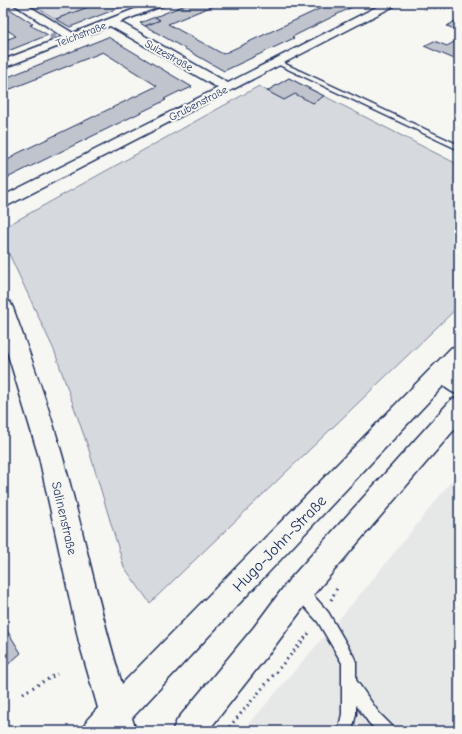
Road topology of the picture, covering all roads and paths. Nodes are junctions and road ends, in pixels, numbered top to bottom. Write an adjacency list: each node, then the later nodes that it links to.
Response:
1 (17, 3): 8 (street)
2 (392, 3): 10 (street, Grubenstraße)
3 (443, 3): 6 (path)
4 (150, 4): 7 (street, Teichstraße)
5 (424, 9): 6 (path)
6 (458, 9)
7 (111, 22): 8 (street, Teichstraße); 11 (street, Sulzestraße)
8 (72, 37): 9 (street, Teichstraße)
9 (3, 64)
10 (282, 65): 11 (street, Grubenstraße); 12 (lane)
11 (228, 88): 13 (street, Grubenstraße)
12 (459, 148)
13 (3, 203)
14 (3, 308): 22 (main road, Salinenstraße)
15 (453, 371): 22 (main road, Hugo-John-Straße)
16 (459, 407): 17 (main road)
17 (299, 590): 18 (lane); 23 (main road)
18 (323, 617): 20 (lane); 24 (path)
19 (57, 674): 21 (path)
20 (349, 682): 25 (lane); 26 (lane)
21 (23, 693)
22 (111, 725)
23 (188, 731)
24 (226, 731)
25 (345, 731)
26 (387, 731)

